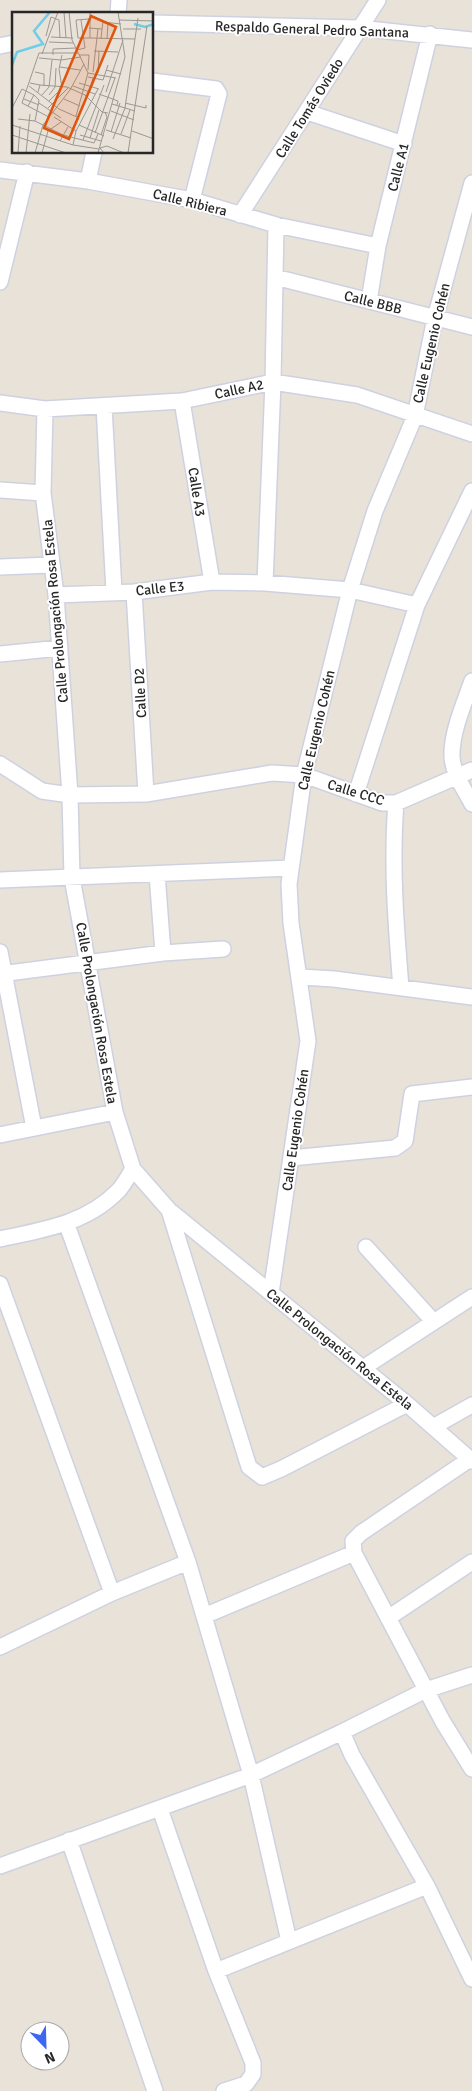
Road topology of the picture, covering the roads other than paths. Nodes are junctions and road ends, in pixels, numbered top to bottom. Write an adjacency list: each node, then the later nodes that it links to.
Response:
1 (378, 0): 3 (street, Calle Tomás Oviedo)
2 (154, 22): 3 (street, Respaldo General Pedro Santana)
3 (359, 28): 4 (street, Respaldo General Pedro Santana); 7 (street, Calle Tomás Oviedo)
4 (430, 34): 5 (street, Respaldo General Pedro Santana); 8 (street, Calle A1)
5 (472, 40)
6 (154, 81): 14 (street)
7 (308, 112): 8 (street); 16 (street, Calle Tomás Oviedo)
8 (404, 144): 18 (street, Calle A1)
9 (94, 154): 12 (street)
10 (0, 170): 11 (street, Calle Ribiera)
11 (27, 172): 12 (street, Calle Ribiera); 20 (street)
12 (88, 181): 14 (street, Calle Ribiera)
13 (472, 183): 15 (street, Calle Eugenio Cohén)
14 (192, 200): 16 (street, Calle Ribiera)
15 (468, 210): 22 (street, Calle Eugenio Cohén)
16 (240, 215): 17 (street, Calle Ribiera)
17 (276, 225): 18 (street, Calle Ribiera); 19 (street)
18 (378, 246): 21 (street, Calle A1)
19 (275, 277): 21 (street, Calle BBB); 24 (street)
20 (0, 282)
21 (369, 301): 22 (street, Calle BBB)
22 (435, 318): 23 (street, Calle BBB); 29 (street, Calle Eugenio Cohén)
23 (472, 327)
24 (273, 382): 25 (street, Calle A2); 29 (street, Calle A2); 37 (street)
25 (182, 401): 27 (street, Calle A2); 36 (street, Calle A3)
26 (0, 403): 28 (street, Calle A2)
27 (104, 406): 28 (street, Calle A2); 39 (street)
28 (45, 409): 33 (street, Calle Prolongación Rosa Estela)
29 (415, 416): 30 (street, Calle A2); 38 (street, Calle Eugenio Cohén)
30 (472, 434)
31 (0, 490): 33 (street)
32 (472, 491): 42 (street)
33 (43, 493): 34 (street, Calle Prolongación Rosa Estela)
34 (51, 565): 35 (street); 41 (street, Calle Prolongación Rosa Estela)
35 (0, 567)
36 (212, 582): 37 (street, Calle E3); 40 (street, Calle E3)
37 (265, 583): 38 (street, Calle E3)
38 (350, 590): 42 (street, Calle E3); 48 (street, Calle Eugenio Cohén)
39 (114, 592): 40 (street, Calle E3); 41 (street, Calle E3)
40 (134, 592): 50 (street, Calle D2)
41 (56, 595): 43 (street, Calle Prolongación Rosa Estela)
42 (417, 606): 51 (street)
43 (60, 648): 44 (street); 52 (street, Calle Prolongación Rosa Estela)
44 (0, 654)
45 (472, 681): 49 (street)
46 (0, 764): 52 (street, Calle CCC)
47 (472, 770): 49 (street, Calle CCC)
48 (304, 775): 50 (street, Calle CCC); 51 (street, Calle CCC); 55 (street, Calle Eugenio Cohén)
49 (458, 777): 53 (street, Calle CCC); 54 (street)
50 (146, 794): 52 (street, Calle CCC)
51 (356, 794): 53 (street, Calle CCC)
52 (70, 795): 57 (street, Calle Prolongación Rosa Estela)
53 (396, 803): 65 (street)
54 (472, 804)
55 (291, 868): 56 (street); 64 (street, Calle Eugenio Cohén)
56 (157, 874): 57 (street); 61 (street)
57 (72, 878): 58 (street); 62 (street, Calle Prolongación Rosa Estela)
58 (0, 880)
59 (223, 948): 61 (street)
60 (0, 952): 63 (street)
61 (163, 953): 62 (street)
62 (89, 963): 63 (street); 68 (street, Calle Prolongación Rosa Estela)
63 (2, 974): 69 (street)
64 (300, 977): 65 (street); 71 (street, Calle Eugenio Cohén)
65 (401, 988): 66 (street)
66 (472, 997)
67 (472, 1087): 71 (street)
68 (115, 1112): 69 (street); 72 (street, Calle Prolongación Rosa Estela)
69 (34, 1128): 70 (street)
70 (0, 1135)
71 (291, 1158): 78 (street, Calle Eugenio Cohén)
72 (133, 1168): 73 (street, Calle Prolongación Rosa Estela); 74 (street)
73 (169, 1210): 78 (street, Calle Prolongación Rosa Estela); 82 (street)
74 (67, 1225): 75 (street); 87 (street)
75 (0, 1239)
76 (366, 1247): 80 (street)
77 (0, 1284): 89 (street)
78 (271, 1293): 81 (street, Calle Prolongación Rosa Estela)
79 (472, 1297): 80 (street)
80 (433, 1320): 81 (street)
81 (363, 1368): 82 (street, Calle Prolongación Rosa Estela)
82 (407, 1404): 84 (street, Calle Prolongación Rosa Estela)
83 (472, 1405): 84 (street)
84 (433, 1427): 85 (street, Calle Prolongación Rosa Estela)
85 (471, 1460): 86 (street)
86 (354, 1553): 90 (street); 91 (street)
87 (188, 1562): 89 (street); 90 (street)
88 (472, 1562): 91 (street)
89 (112, 1593): 92 (street)
90 (204, 1616): 97 (street)
91 (388, 1618): 94 (street)
92 (0, 1647)
93 (472, 1675): 94 (street)
94 (426, 1690): 95 (street); 96 (street)
95 (342, 1732): 97 (street); 101 (street)
96 (472, 1769)
97 (251, 1775): 98 (street); 102 (street)
98 (160, 1809): 99 (street); 103 (street)
99 (69, 1840): 100 (street); 105 (street)
100 (0, 1866)
101 (427, 1886): 102 (street); 104 (street)
102 (289, 1941): 103 (street)
103 (216, 1971): 106 (street)
104 (472, 1979)
105 (155, 2091)
106 (224, 2091)

